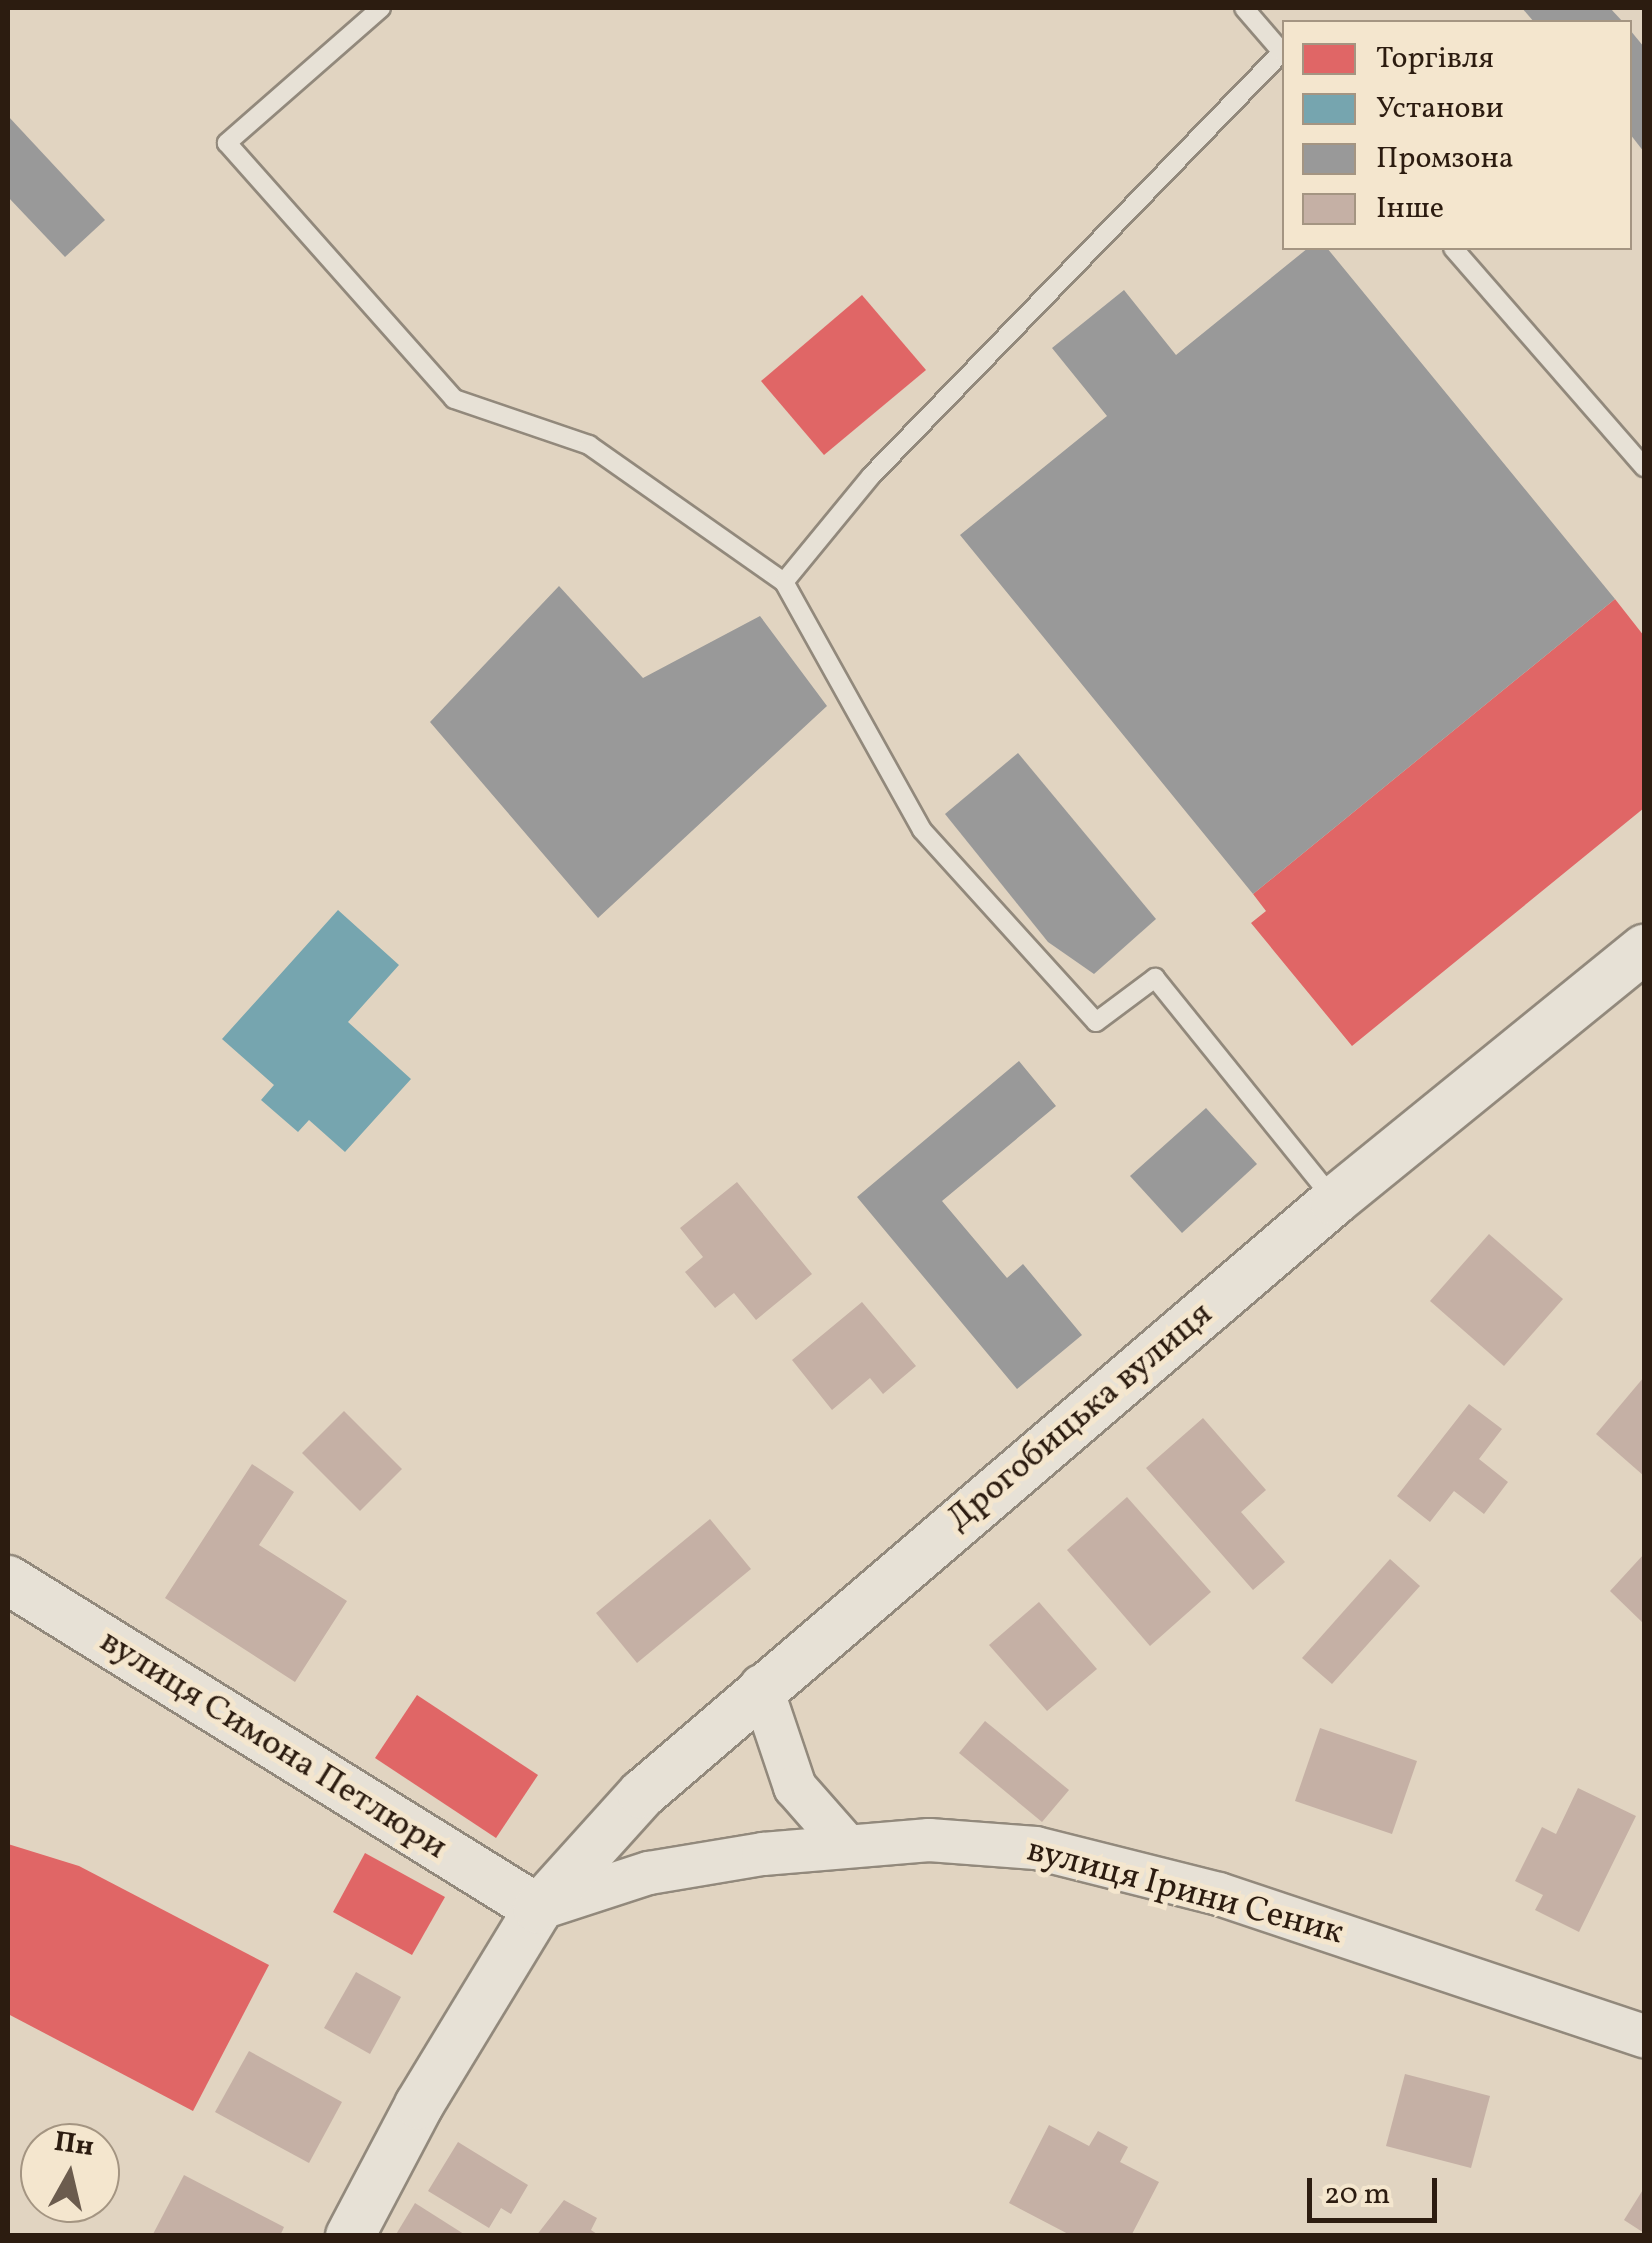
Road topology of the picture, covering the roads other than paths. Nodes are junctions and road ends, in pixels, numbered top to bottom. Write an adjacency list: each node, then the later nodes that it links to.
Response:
1 (380, 8): 7 (lane)
2 (1244, 8): 3 (lane)
3 (1282, 51)
4 (1282, 55): 7 (lane)
5 (1455, 250): 6 (lane)
6 (1644, 467)
7 (784, 582): 9 (lane)
8 (1644, 949): 9 (main road, Дрогобицька вулиця)
9 (1334, 1200): 11 (main road, Дрогобицька вулиця)
10 (8, 1580): 13 (main road, вулиця Симона Петлюри)
11 (761, 1686): 12 (street); 13 (main road, Дрогобицька вулиця)
12 (846, 1845): 13 (street, вулиця Ірини Сеник); 14 (street, вулиця Ірини Сеник)
13 (538, 1909): 15 (main road, Дрогобицька вулиця)
14 (1644, 2036)
15 (350, 2236)

